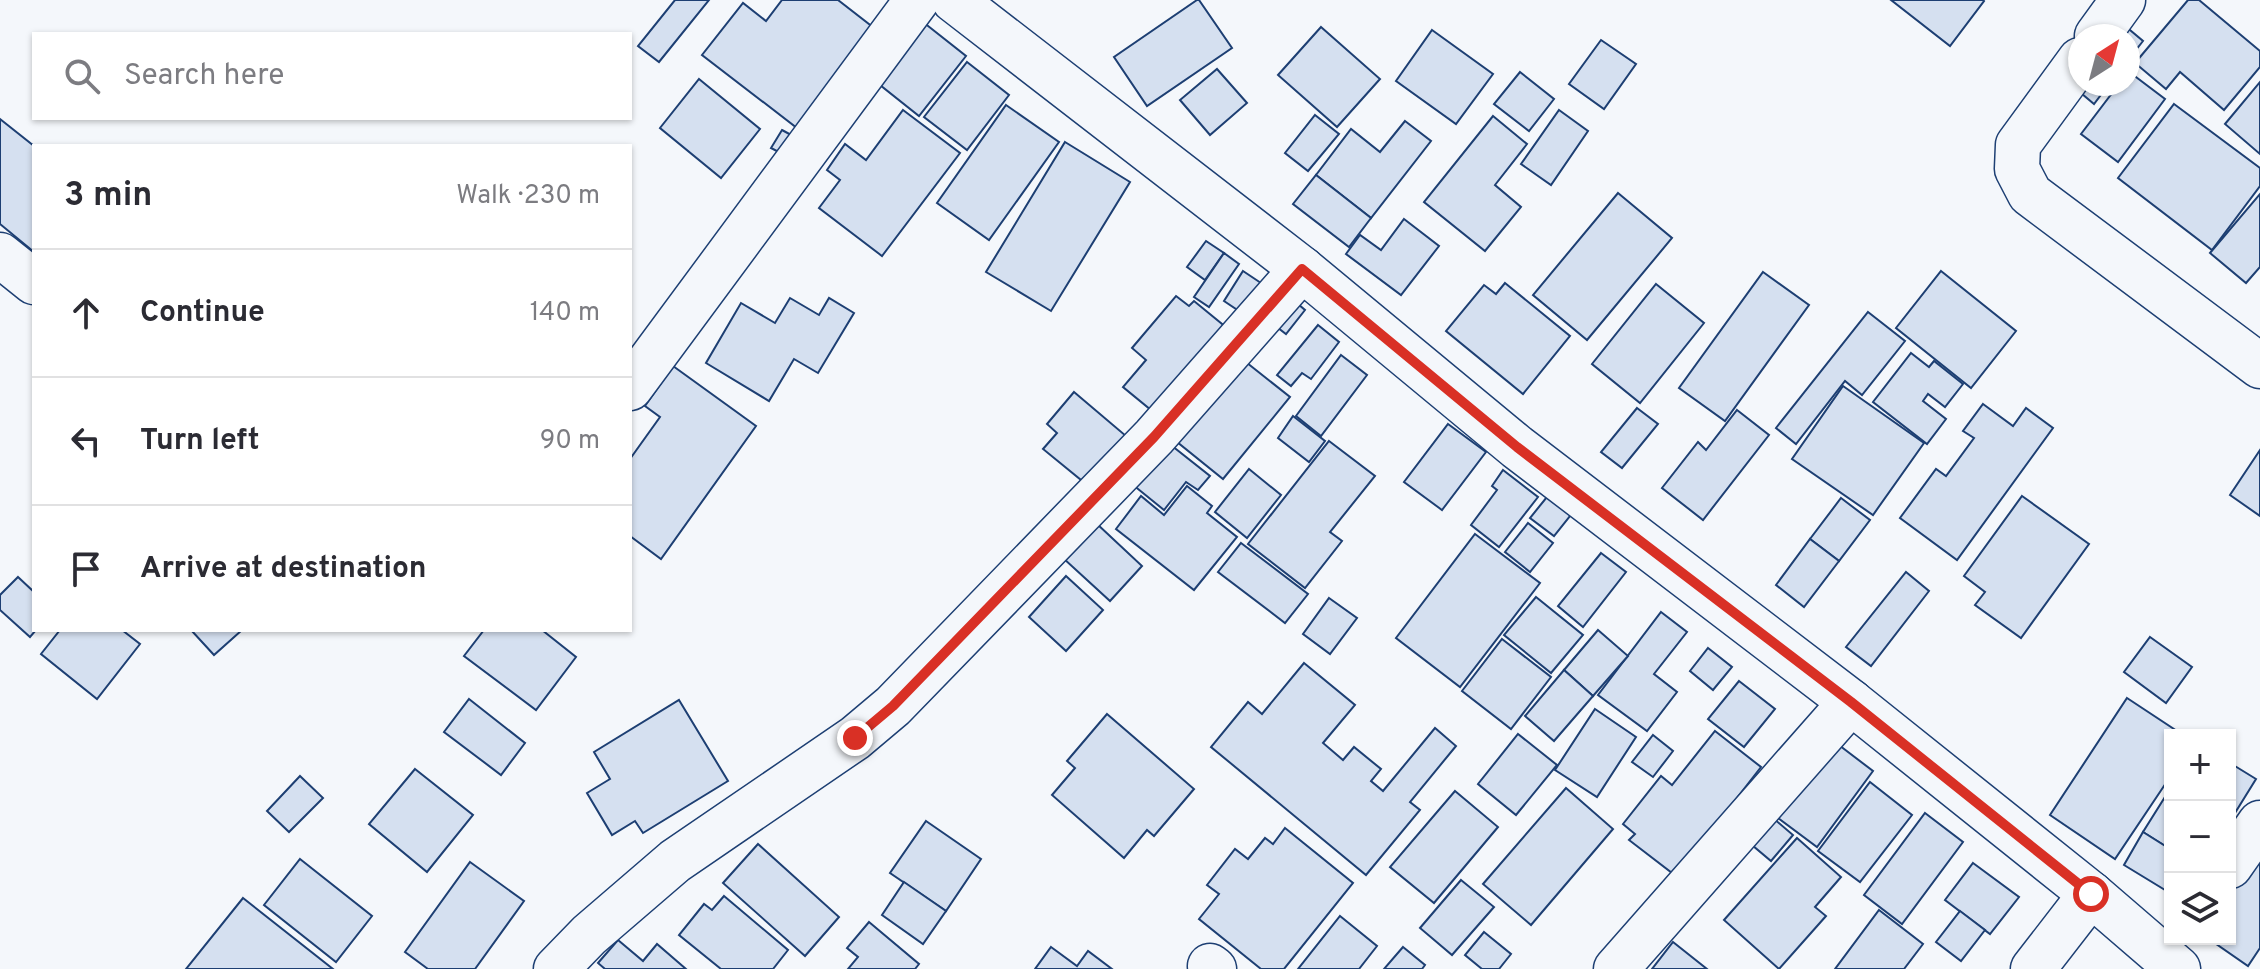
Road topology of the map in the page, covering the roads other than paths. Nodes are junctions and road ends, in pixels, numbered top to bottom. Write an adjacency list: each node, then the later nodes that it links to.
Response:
1 (917, 0): 10 (street)
2 (954, 0): 7 (street)
3 (2123, 0): 4 (street)
4 (2106, 24)
5 (2068, 76): 9 (street)
6 (0, 255): 8 (street)
7 (1302, 269): 11 (street); 16 (street)
8 (32, 280)
9 (2260, 366)
10 (632, 385)
11 (1851, 702): 14 (street); 17 (street)
12 (2260, 823): 13 (street)
13 (2236, 857)
14 (2091, 894): 15 (street); 18 (street)
15 (2173, 956)
16 (556, 969)
17 (1616, 969)
18 (2033, 969)

